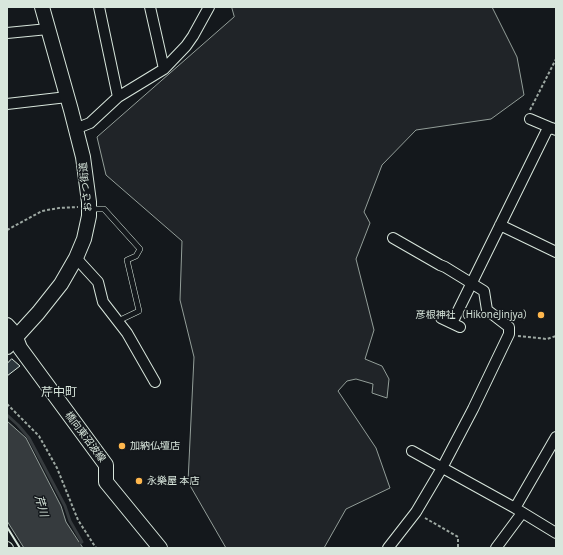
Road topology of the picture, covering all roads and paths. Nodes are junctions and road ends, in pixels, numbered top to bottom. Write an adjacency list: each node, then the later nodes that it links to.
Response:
1 (42, 7): 5 (street, おさつ街道)
2 (99, 7): 10 (street)
3 (150, 7): 8 (street)
4 (209, 7): 8 (street)
5 (48, 29): 6 (street); 9 (street, おさつ街道)
6 (7, 33)
7 (556, 59): 12 (path)
8 (164, 69): 10 (street)
9 (67, 98): 11 (street); 13 (street, おさつ街道)
10 (118, 98): 13 (street)
11 (7, 104)
12 (530, 119): 14 (street)
13 (75, 129): 15 (street, おさつ街道)
14 (554, 129): 16 (street)
15 (86, 208): 17 (path); 20 (street, おさつ街道); 23 (lane)
16 (500, 224): 19 (street); 21 (street)
17 (7, 230)
18 (393, 238): 21 (street)
19 (556, 252)
20 (76, 258): 23 (street); 27 (street, おさつ街道)
21 (472, 284): 22 (street); 25 (street)
22 (441, 318)
23 (118, 321): 28 (street)
24 (7, 325): 27 (street, 橋向東沼波線)
25 (509, 334): 26 (path); 32 (street)
26 (556, 336)
27 (11, 342): 37 (street, 橋向東沼波線)
28 (155, 382)
29 (7, 404): 36 (path)
30 (556, 437): 33 (street)
31 (412, 451): 32 (street)
32 (442, 468): 33 (street); 34 (street)
33 (519, 510): 35 (street); 40 (street)
34 (416, 512): 38 (street); 39 (path)
35 (556, 533)
36 (96, 548)
37 (160, 548)
38 (388, 548)
39 (458, 548)
40 (496, 548)

